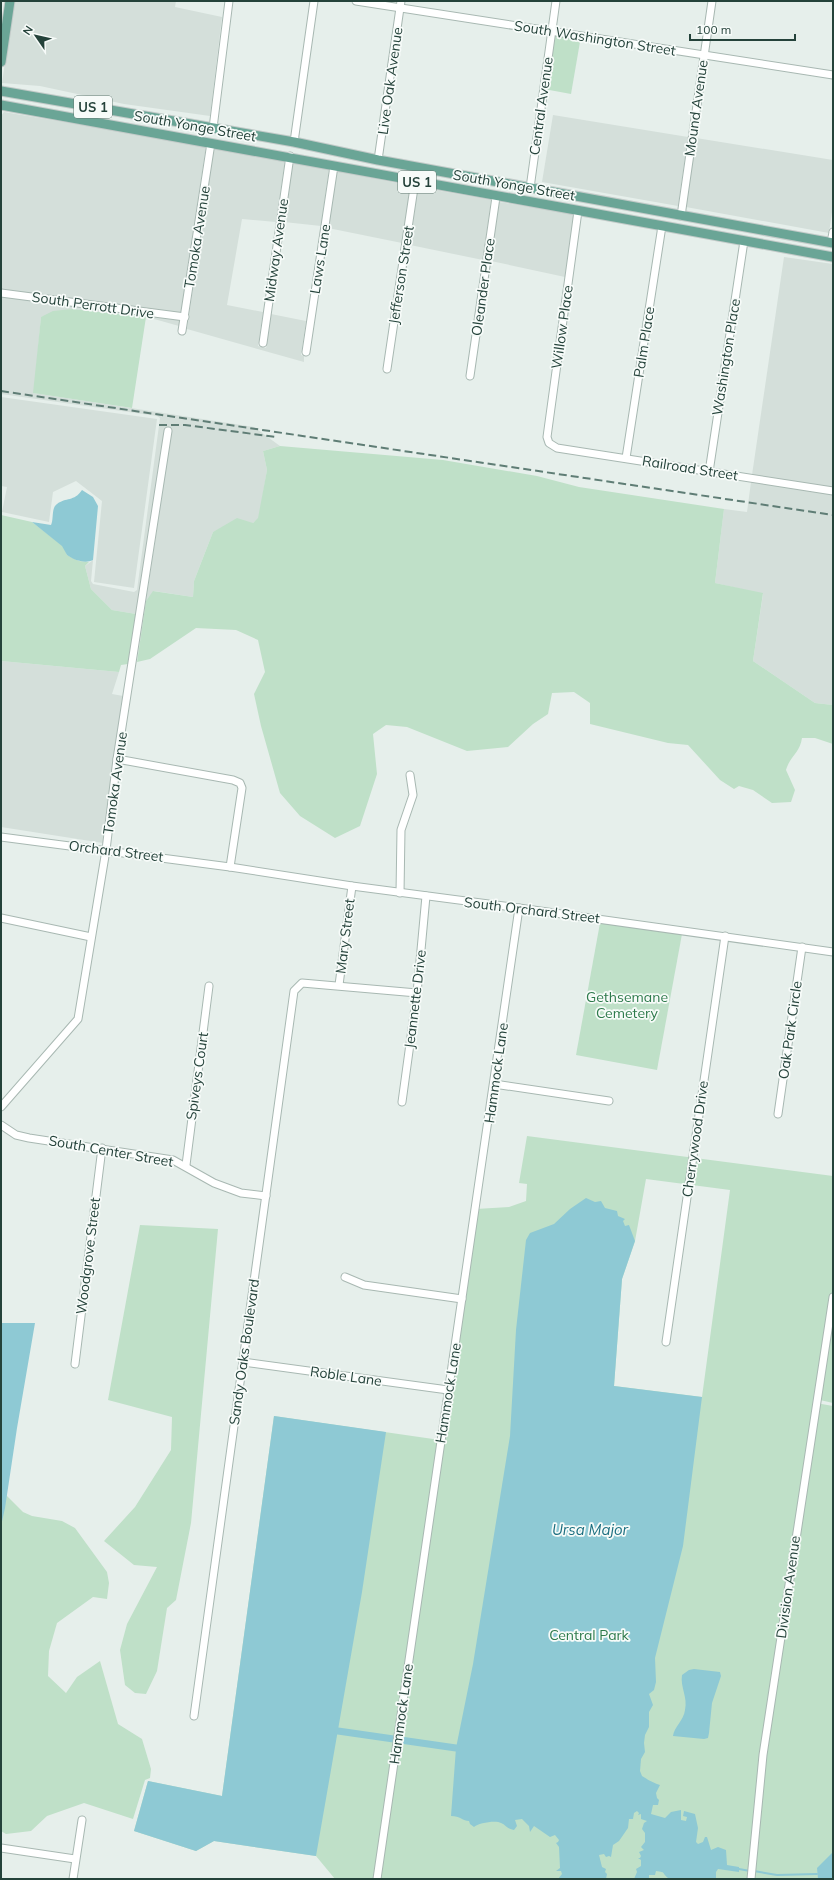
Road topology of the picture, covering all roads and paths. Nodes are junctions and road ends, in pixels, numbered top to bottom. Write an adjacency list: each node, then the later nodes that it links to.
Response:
1 (10, 1): 10 (main road)
2 (228, 1): 14 (street)
3 (314, 1): 16 (street)
4 (356, 1): 7 (street, South Washington Street)
5 (556, 1): 8 (street, Central Avenue)
6 (712, 1): 9 (street, Mound Avenue)
7 (401, 4): 8 (street, South Washington Street); 19 (street, Live Oak Avenue)
8 (552, 31): 9 (street, South Washington Street); 22 (street, Central Avenue)
9 (704, 55): 11 (street, South Washington Street); 25 (street, Mound Avenue)
10 (1, 62)
11 (833, 75)
12 (1, 91): 14 (main road, US 1)
13 (1, 105): 17 (main road, South Yonge Street / US 1)
14 (212, 128): 15 (main road, South Yonge Street / US 1)
15 (273, 139): 16 (main road, South Yonge Street / US 1); 17 (main road)
16 (294, 142): 19 (main road, South Yonge Street / US 1)
17 (211, 143): 18 (main road, South Yonge Street / US 1); 33 (street, Tomoka Avenue)
18 (290, 156): 20 (main road, South Yonge Street / US 1); 35 (street, Midway Avenue)
19 (378, 160): 22 (main road, South Yonge Street / US 1)
20 (334, 166): 21 (main road, South Yonge Street / US 1); 36 (street, Laws Lane)
21 (415, 181): 23 (main road, South Yonge Street / US 1); 37 (street, Jefferson Street)
22 (530, 188): 23 (main road); 25 (main road, South Yonge Street / US 1)
23 (499, 197): 24 (main road, South Yonge Street / US 1); 38 (street, Oleander Place)
24 (578, 211): 26 (main road, South Yonge Street / US 1); 40 (street, Willow Place)
25 (681, 216): 27 (main road, South Yonge Street / US 1)
26 (662, 226): 29 (main road, South Yonge Street / US 1); 41 (street, Palm Place)
27 (766, 231): 29 (main road); 30 (main road, South Yonge Street / US 1)
28 (833, 232): 30 (street)
29 (744, 241): 31 (main road, South Yonge Street / US 1); 42 (street, Washington Place)
30 (832, 243)
31 (833, 257)
32 (1, 292): 33 (street, South Perrott Drive)
33 (185, 317): 34 (street, Tomoka Avenue)
34 (182, 331)
35 (263, 343)
36 (306, 352)
37 (387, 369)
38 (470, 376)
39 (168, 431): 44 (street, Tomoka Avenue)
40 (549, 443): 41 (street, Railroad Street)
41 (626, 458): 42 (street, Railroad Street)
42 (709, 472): 43 (street, Railroad Street)
43 (833, 491)
44 (117, 759): 47 (street, Tomoka Avenue); 48 (street)
45 (410, 775): 50 (street)
46 (1, 837): 47 (street, Orchard Street)
47 (106, 850): 48 (street, Orchard Street); 55 (street, Tomoka Avenue)
48 (230, 867): 49 (street, South Orchard Street)
49 (352, 886): 50 (street, South Orchard Street); 58 (street, Mary Street)
50 (400, 893): 51 (street, South Orchard Street)
51 (426, 896): 52 (street, South Orchard Street); 60 (street, Jeannette Drive)
52 (519, 908): 54 (street, South Orchard Street); 61 (street, Hammock Lane)
53 (1, 918): 55 (street)
54 (724, 936): 56 (street, South Orchard Street); 73 (street, Cherrywood Drive)
55 (91, 937): 64 (street, Tomoka Avenue)
56 (802, 947): 57 (street, South Orchard Street); 65 (street, Oak Park Circle)
57 (833, 952)
58 (339, 985): 60 (street); 69 (street, Sandy Oaks Boulevard)
59 (209, 986): 68 (street, Spiveys Court)
60 (417, 993): 63 (street, Jeannette Drive)
61 (494, 1084): 62 (street); 72 (street, Hammock Lane)
62 (608, 1101)
63 (402, 1102)
64 (1, 1107)
65 (778, 1114)
66 (1, 1125): 67 (street, South Center Street)
67 (102, 1148): 68 (street, South Center Street); 75 (street, Woodgrove Street)
68 (186, 1165): 69 (street, South Center Street)
69 (266, 1196): 74 (street, Sandy Oaks Boulevard)
70 (345, 1277): 72 (street)
71 (833, 1297): 83 (street, Division Avenue)
72 (462, 1299): 76 (street, Hammock Lane)
73 (666, 1342)
74 (243, 1362): 76 (street, Roble Lane); 77 (street, Sandy Oaks Boulevard)
75 (75, 1364)
76 (448, 1390): 82 (street, Hammock Lane)
77 (194, 1716)
78 (82, 1820): 80 (street)
79 (1, 1848): 80 (street)
80 (75, 1859): 81 (street)
81 (72, 1879)
82 (377, 1879)
83 (751, 1879)

